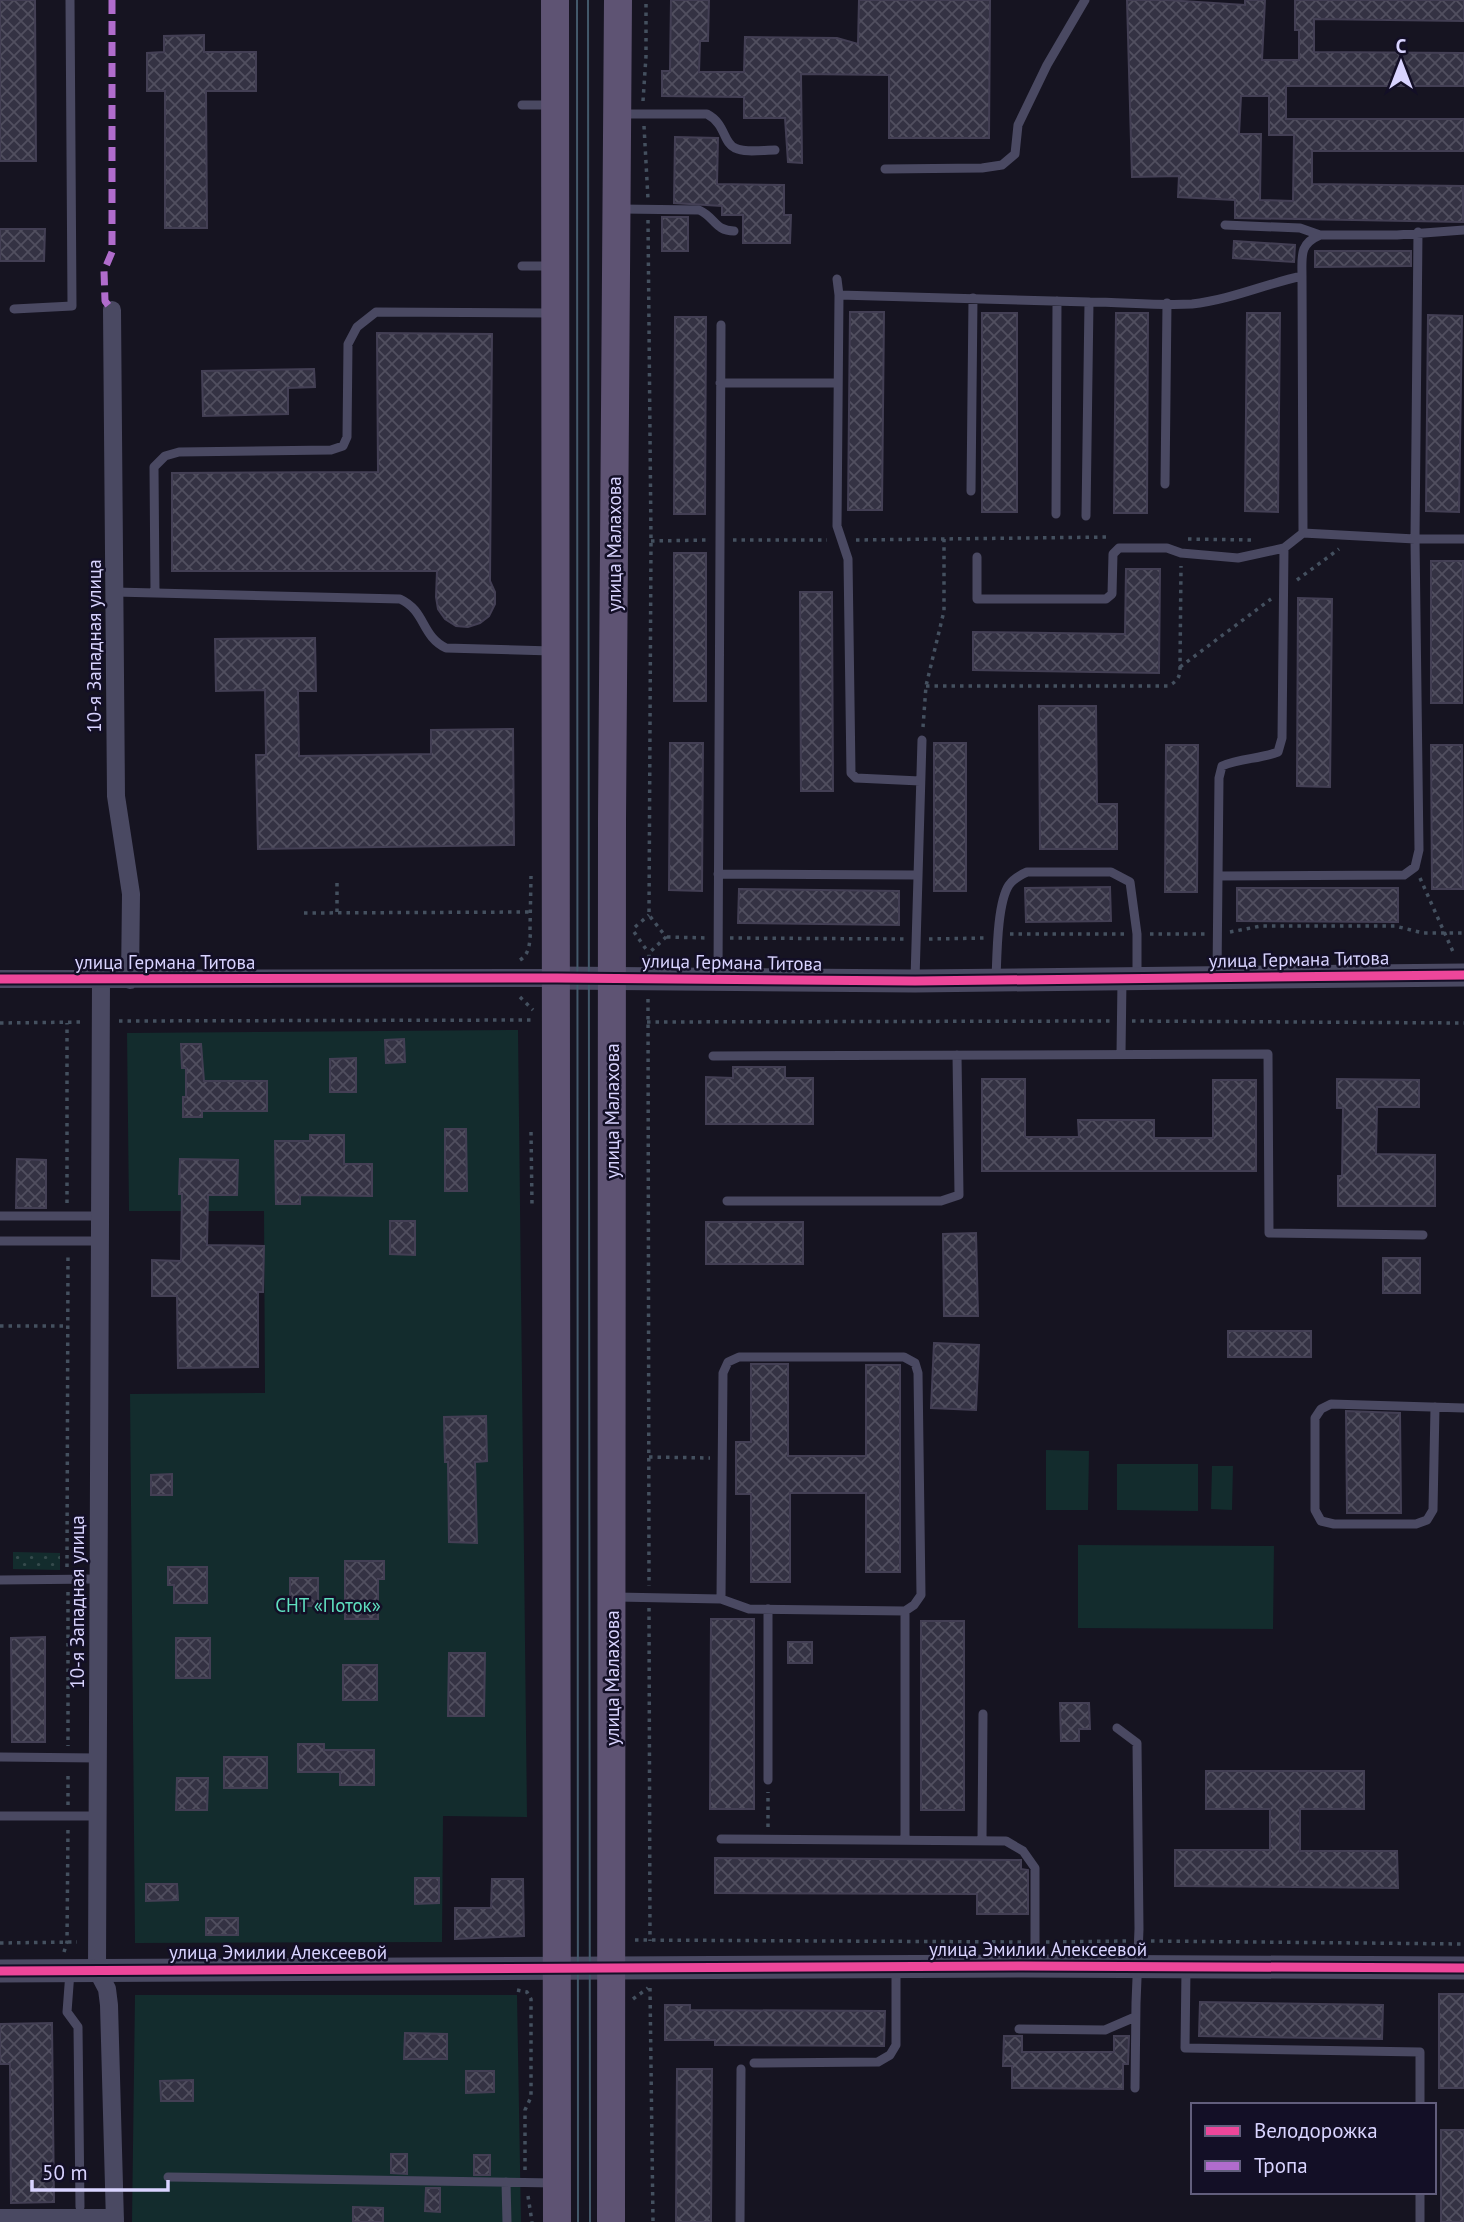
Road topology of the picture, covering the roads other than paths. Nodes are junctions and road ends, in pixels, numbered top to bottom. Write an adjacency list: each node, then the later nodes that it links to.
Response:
1 (70, 0): 25 (lane)
2 (555, 0): 6 (main road)
3 (618, 0): 7 (main road, улица Малахова)
4 (1085, 0): 9 (lane)
5 (522, 105): 6 (lane)
6 (555, 105): 17 (main road)
7 (617, 114): 8 (lane); 10 (main road, улица Малахова)
8 (775, 150)
9 (885, 169)
10 (616, 209): 13 (lane); 51 (main road, улица Малахова)
11 (1224, 225): 15 (lane)
12 (1464, 230): 14 (lane)
13 (734, 231)
14 (1418, 232): 15 (lane); 36 (lane)
15 (1320, 235): 18 (lane)
16 (522, 266): 17 (lane)
17 (555, 266): 27 (main road)
18 (1302, 276): 24 (lane); 35 (lane)
19 (837, 279): 20 (lane)
20 (839, 295): 21 (lane); 30 (lane)
21 (972, 298): 22 (lane); 32 (lane)
22 (1057, 301): 23 (lane); 33 (lane)
23 (1089, 302): 24 (lane); 34 (lane)
24 (1167, 303): 31 (lane)
25 (14, 309)
26 (112, 310): 40 (street, 10-я Западная улица)
27 (555, 313): 41 (lane); 42 (main road)
28 (721, 325): 29 (lane)
29 (720, 383): 30 (lane); 45 (lane)
30 (838, 383): 44 (lane)
31 (1165, 484)
32 (971, 491)
33 (1056, 514)
34 (1086, 516)
35 (1303, 533): 36 (lane); 38 (lane)
36 (1415, 539): 37 (lane); 47 (lane)
37 (1464, 539)
38 (1284, 548): 39 (lane); 47 (lane)
39 (977, 557)
40 (115, 592): 41 (lane); 56 (street, 10-я Западная улица)
41 (155, 592): 42 (lane)
42 (557, 651): 50 (main road)
43 (922, 740): 44 (lane)
44 (920, 782): 46 (lane)
45 (718, 874): 46 (lane); 54 (lane)
46 (917, 876): 58 (lane)
47 (1219, 876): 49 (lane)
48 (1460, 967): 49 (street, улица Германа Титова)
49 (1217, 977): 52 (street, улица Германа Титова)
50 (558, 978): 51 (street, улица Германа Титова); 56 (street, улица Германа Титова); 92 (main road)
51 (612, 978): 54 (street, улица Германа Титова); 72 (main road, улица Малахова)
52 (1130, 978): 57 (street, улица Германа Титова); 57 (lane); 59 (lane)
53 (0, 979): 55 (street, улица Германа Титова)
54 (718, 979): 58 (street, улица Германа Титова)
55 (101, 980): 56 (street, улица Германа Титова); 64 (street, 10-я Западная улица)
56 (130, 980)
57 (996, 980): 58 (street, улица Германа Титова)
58 (915, 981)
59 (1121, 1054): 60 (lane); 65 (lane)
60 (957, 1055): 61 (lane); 62 (lane)
61 (713, 1056)
62 (727, 1201)
63 (0, 1216): 64 (lane)
64 (100, 1216): 67 (street, 10-я Западная улица)
65 (1423, 1235)
66 (0, 1241): 67 (lane)
67 (100, 1241): 70 (street, 10-я Западная улица)
68 (1435, 1407): 68 (lane); 69 (lane)
69 (1464, 1408)
70 (98, 1579): 71 (lane); 79 (street, 10-я Западная улица)
71 (0, 1580)
72 (612, 1597): 73 (lane); 89 (main road, улица Малахова)
73 (721, 1599): 74 (lane); 75 (lane)
74 (768, 1609): 75 (lane); 80 (lane)
75 (905, 1611): 84 (lane)
76 (983, 1714): 85 (lane)
77 (1117, 1728): 90 (lane)
78 (0, 1757): 79 (lane)
79 (98, 1758): 82 (street, 10-я Западная улица)
80 (768, 1780)
81 (0, 1816): 82 (lane)
82 (97, 1816): 94 (street, 10-я Западная улица)
83 (721, 1839): 84 (lane)
84 (905, 1839): 85 (lane)
85 (982, 1840): 88 (lane)
86 (67, 1964): 94 (street, улица Эмилии Алексеевой); 95 (street, улица Эмилии Алексеевой); 106 (lane)
87 (895, 1966): 88 (street, улица Эмилии Алексеевой); 89 (street, улица Эмилии Алексеевой); 98 (lane)
88 (1035, 1966): 90 (street, улица Эмилии Алексеевой)
89 (611, 1967): 92 (street, улица Эмилии Алексеевой); 111 (main road, улица Малахова)
90 (1139, 1967): 91 (street, улица Эмилии Алексеевой); 96 (lane)
91 (1186, 1967): 93 (street, улица Эмилии Алексеевой); 101 (lane)
92 (557, 1968): 94 (street, улица Эмилии Алексеевой); 104 (main road)
93 (1464, 1968)
94 (97, 1970): 108 (street, 10-я Западная улица)
95 (0, 1971)
96 (1135, 2017): 97 (lane); 100 (lane)
97 (1019, 2029)
98 (754, 2063)
99 (741, 2069): 112 (lane)
100 (1135, 2088)
101 (1420, 2103)
102 (168, 2177): 103 (lane)
103 (506, 2182): 104 (lane); 109 (lane)
104 (557, 2183): 110 (main road)
105 (1420, 2194): 113 (lane)
106 (80, 2207)
107 (0, 2218): 108 (street)
108 (115, 2220)
109 (507, 2222)
110 (557, 2222)
111 (611, 2222)
112 (740, 2222)
113 (1420, 2222)

